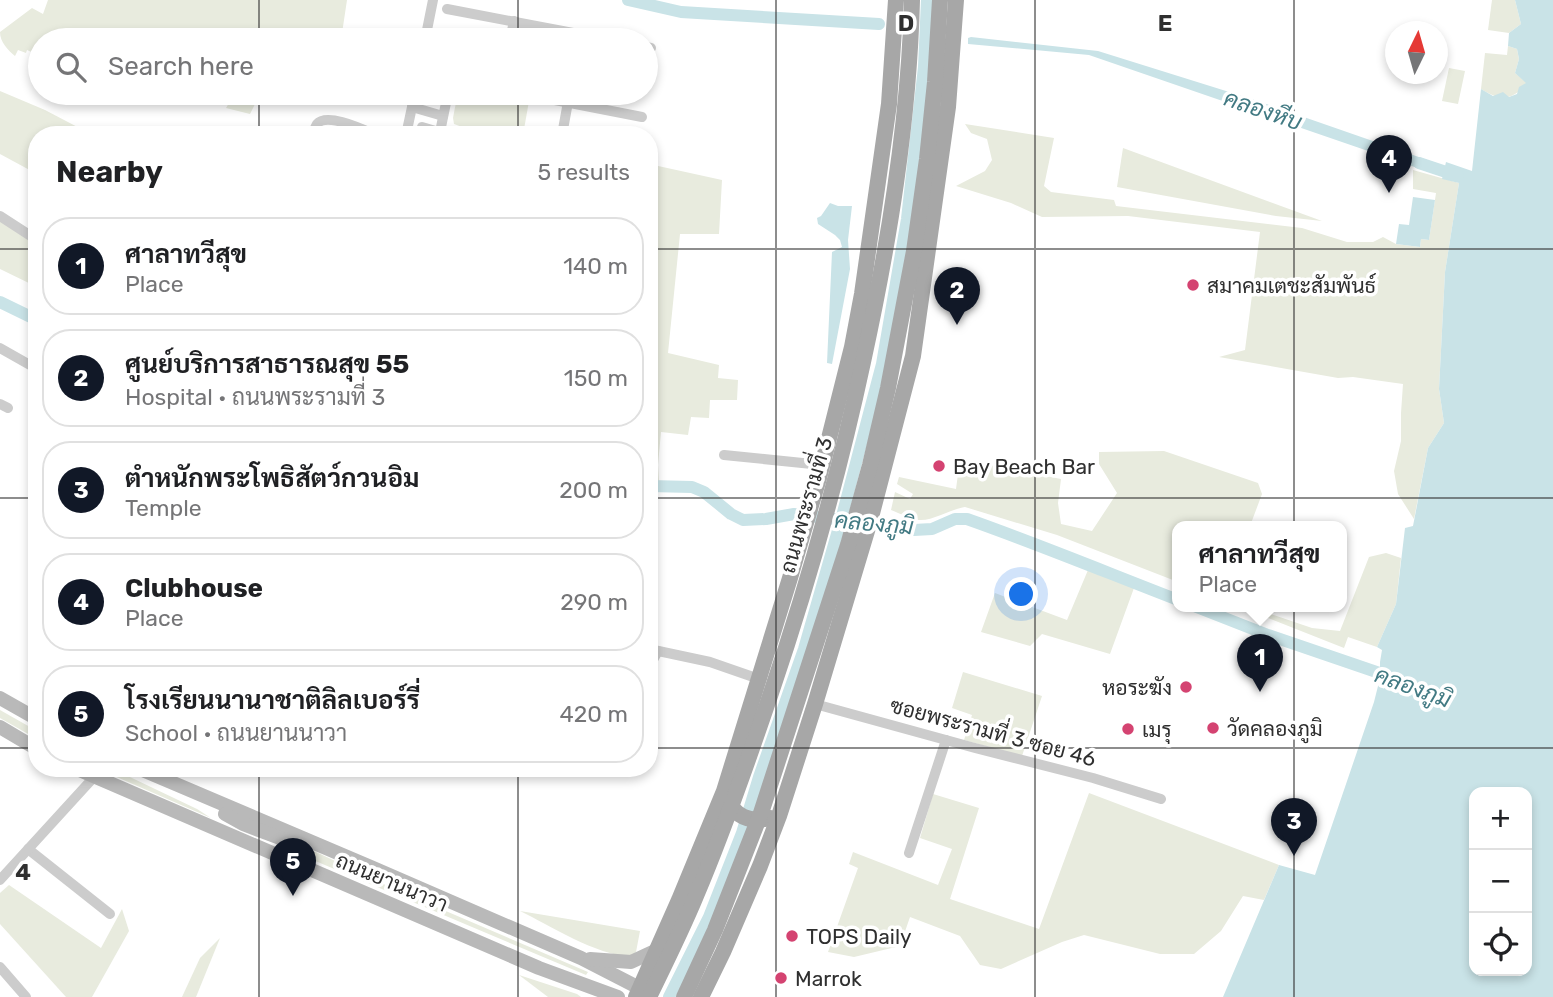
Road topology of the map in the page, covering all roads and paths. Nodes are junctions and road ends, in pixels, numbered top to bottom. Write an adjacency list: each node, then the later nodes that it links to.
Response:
1 (433, 0): 8 (street)
2 (897, 0): 27 (main road, ถนนพระรามที่ 3)
3 (912, 0): 51 (main road, ถนนพระรามที่ 3, bridge)
4 (940, 0): 55 (main road, bridge)
5 (956, 0): 31 (main road)
6 (447, 9): 7 (street)
7 (514, 21): 9 (street); 10 (street)
8 (427, 28)
9 (513, 28)
10 (549, 28)
11 (445, 105): 15 (street)
12 (567, 105): 21 (street)
13 (583, 105): 16 (street)
14 (412, 107): 15 (street); 19 (street)
15 (443, 116): 20 (street)
16 (642, 117)
17 (317, 126): 18 (street)
18 (350, 126)
19 (408, 126)
20 (444, 126)
21 (564, 126)
22 (0, 216): 23 (street)
23 (28, 234)
24 (0, 348): 25 (street)
25 (28, 364)
26 (724, 455): 27 (street)
27 (822, 466): 29 (main road, ถนนพระรามที่ 3)
28 (658, 651): 29 (street)
29 (759, 678): 38 (main road, ถนนพระรามที่ 3)
30 (0, 698): 32 (main road)
31 (816, 704): 34 (street, ซอยพระรามที่ 3 ซอย 46); 41 (main road)
32 (28, 714)
33 (0, 727): 35 (main road)
34 (946, 740): 39 (street, ซอยพระรามที่ 3 ซอย 46); 43 (street)
35 (28, 744)
36 (94, 777): 42 (street); 44 (main road, ถนนยานนาวา)
37 (159, 777): 40 (main road, ถนนยานนาวา)
38 (724, 791): 41 (main road); 47 (main road, ถนนพระรามที่ 3)
39 (1161, 799)
40 (217, 802): 44 (main road); 48 (main road, ถนนยานนาวา)
41 (779, 816): 56 (main road)
42 (28, 849): 45 (street); 46 (street)
43 (909, 853)
44 (287, 860): 50 (main road, ถนนยานนาวา)
45 (0, 880)
46 (110, 914)
47 (659, 949): 48 (main road); 51 (main road, ถนนพระรามที่ 3)
48 (582, 958): 51 (main road, ถนนยานนาวา)
49 (0, 967): 52 (street)
50 (582, 983): 53 (main road); 54 (main road, ถนนยานนาวา)
51 (648, 995)
52 (26, 997)
53 (596, 997)
54 (618, 997)
55 (684, 997)
56 (701, 997)

